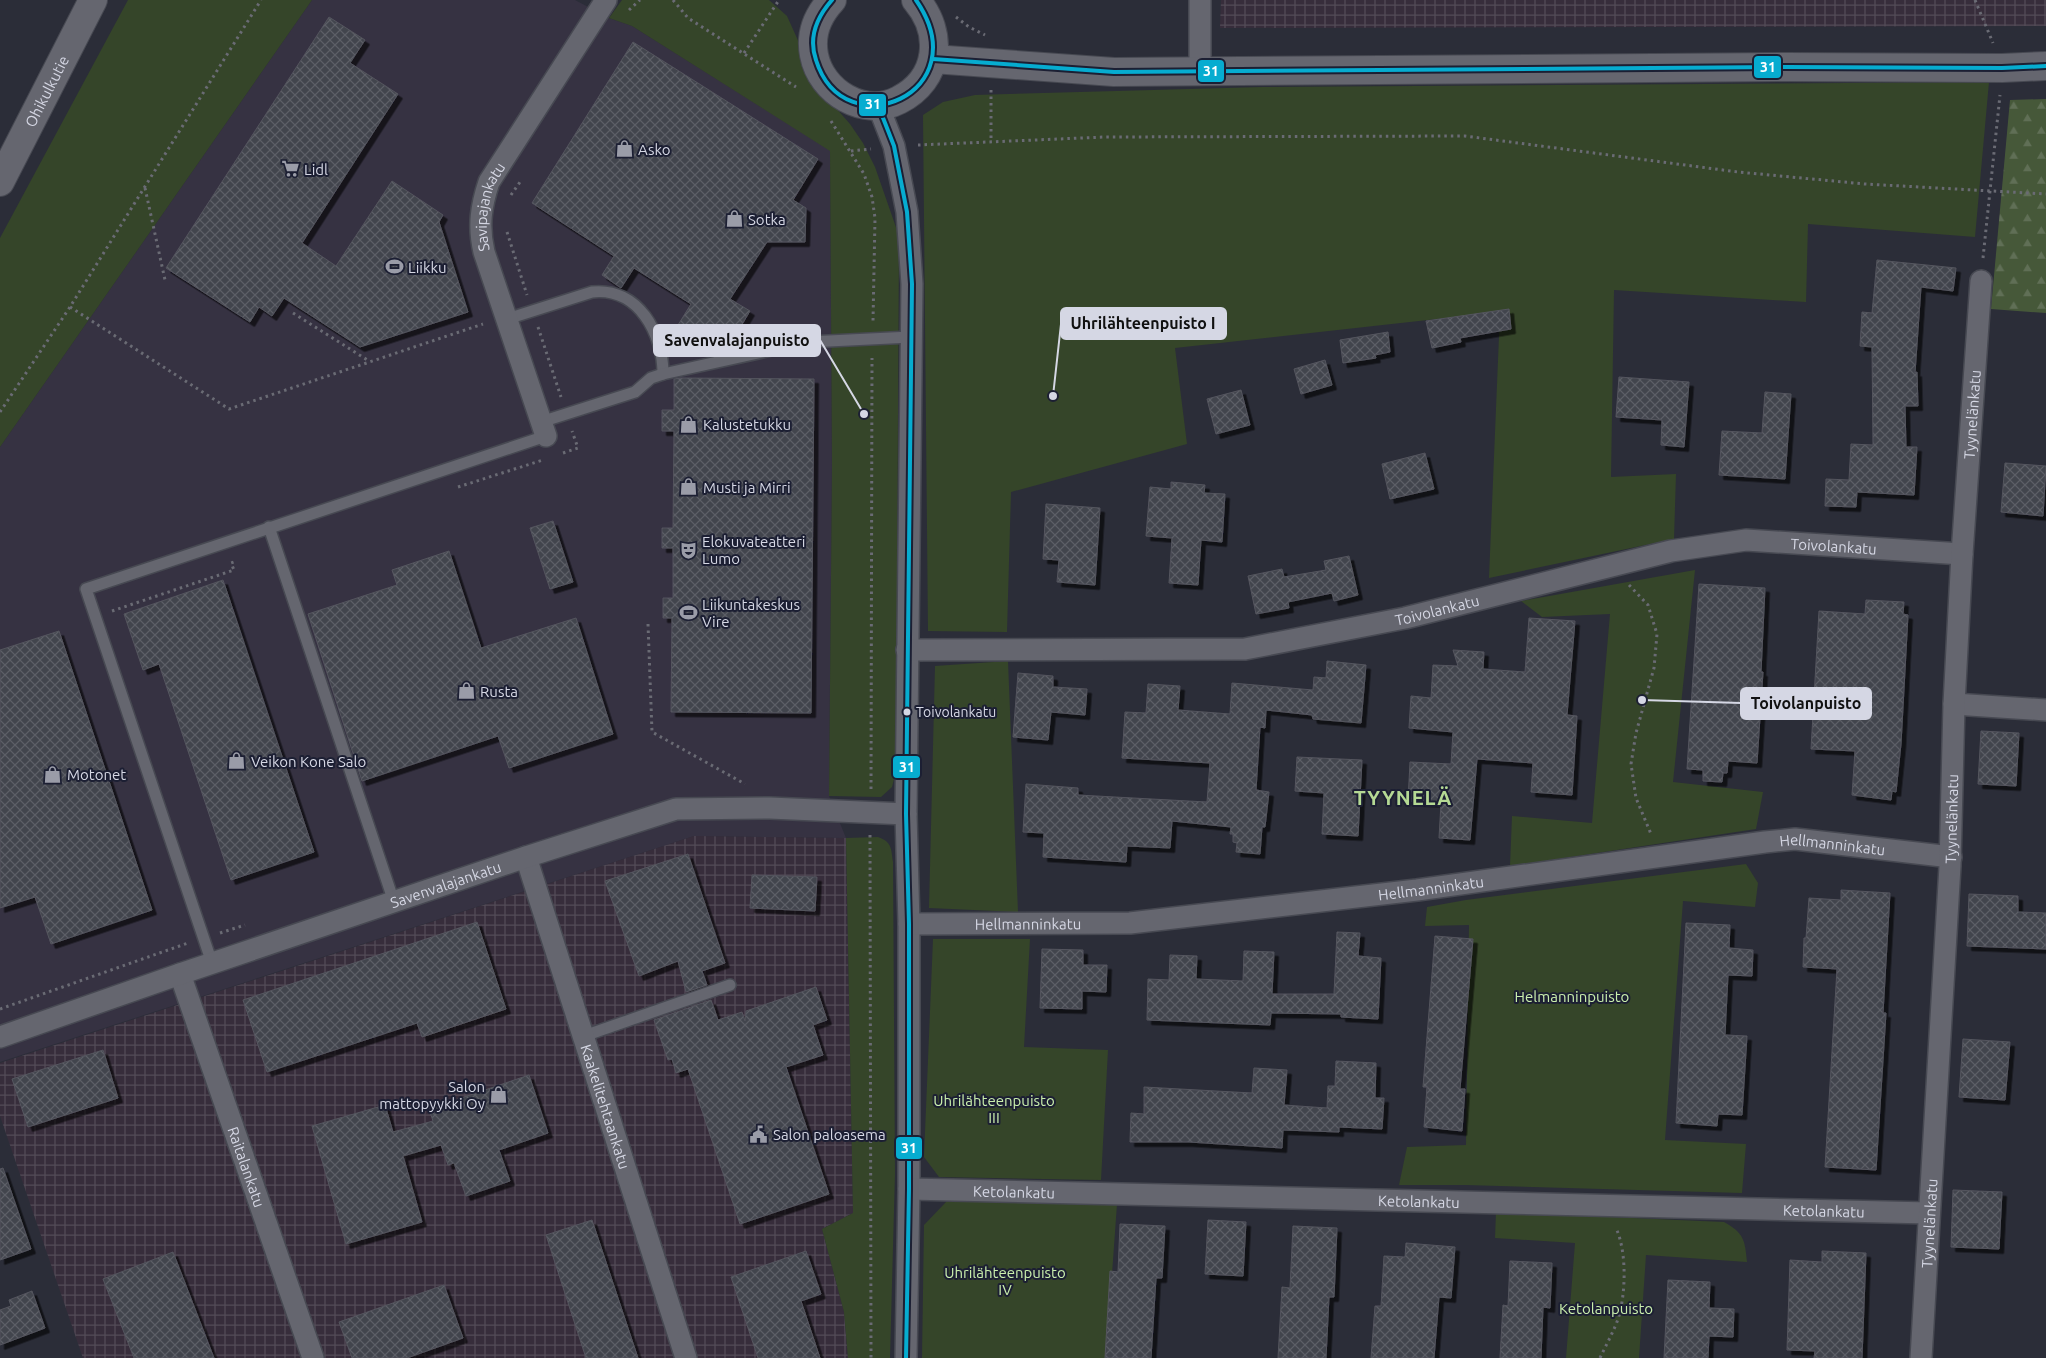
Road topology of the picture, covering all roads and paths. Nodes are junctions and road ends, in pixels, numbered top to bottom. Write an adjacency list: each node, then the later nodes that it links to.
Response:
1 (93, 0): 23 (street, Ohikulkutie)
2 (261, 0): 24 (path)
3 (606, 0): 32 (street, Savipajankatu)
4 (640, 0): 11 (path)
5 (673, 0): 12 (path)
6 (779, 0): 12 (path)
7 (916, 0): 13 (street)
8 (1200, 0): 16 (street)
9 (1975, 0): 15 (path)
10 (821, 3): 18 (street)
11 (625, 16)
12 (744, 53): 17 (path)
13 (933, 59): 16 (street); 18 (street)
14 (2046, 66): 15 (street)
15 (2002, 68): 16 (street); 25 (path)
16 (1200, 72)
17 (800, 89)
18 (878, 105): 20 (street)
19 (826, 115): 21 (path)
20 (894, 146): 21 (path); 25 (path); 38 (street)
21 (851, 151): 39 (path)
22 (522, 179): 27 (path)
23 (0, 182)
24 (144, 187): 29 (path); 33 (path)
25 (1991, 190): 26 (path); 30 (path)
26 (2046, 194)
27 (506, 204)
28 (504, 226): 31 (path)
29 (165, 280)
30 (1981, 280): 45 (street, Tyynelänkatu)
31 (524, 284): 32 (path); 34 (path)
32 (498, 293): 36 (street, Savipajankatu); 40 (path)
33 (70, 307): 40 (path); 42 (path)
34 (532, 310): 36 (lane); 37 (path); 41 (lane)
35 (293, 313): 40 (path)
36 (507, 319): 43 (street, Savipajankatu)
37 (541, 335)
38 (911, 337): 39 (lane); 48 (street)
39 (873, 339): 41 (lane); 52 (path)
40 (369, 362)
41 (663, 374): 43 (lane)
42 (0, 412)
43 (544, 429): 44 (lane)
44 (269, 527): 57 (lane); 59 (lane)
45 (1962, 554): 46 (street, Toivolankatu); 49 (street, Tyynelänkatu)
46 (1611, 567): 48 (street, Toivolankatu); 54 (path)
47 (648, 624): 51 (path)
48 (907, 650): 53 (street)
49 (1954, 704): 50 (street); 56 (street, Tyynelänkatu)
50 (2046, 710)
51 (746, 785)
52 (870, 814): 53 (street, Savenvalajankatu); 55 (street, Savenvalajankatu); 69 (path)
53 (906, 814): 58 (street)
54 (1662, 856): 56 (street, Hellmanninkatu); 58 (street, Hellmanninkatu)
55 (526, 857): 57 (street, Savenvalajankatu); 62 (street, Kaakelitehtaankatu)
56 (1951, 857): 66 (street, Tyynelänkatu)
57 (394, 902): 59 (street, Savenvalajankatu)
58 (909, 924): 64 (street)
59 (212, 963): 60 (street, Savenvalajankatu)
60 (180, 974): 63 (street, Savenvalajankatu); 67 (street, Raitalankatu)
61 (730, 985): 62 (lane)
62 (584, 1036): 68 (street, Kaakelitehtaankatu)
63 (0, 1037)
64 (909, 1189): 65 (street, Ketolankatu); 70 (street)
65 (1605, 1205): 66 (street, Ketolankatu); 71 (path)
66 (1929, 1213): 72 (street, Tyynelänkatu)
67 (313, 1358)
68 (686, 1358)
69 (871, 1358)
70 (906, 1358)
71 (1600, 1358)
72 (1922, 1358)

